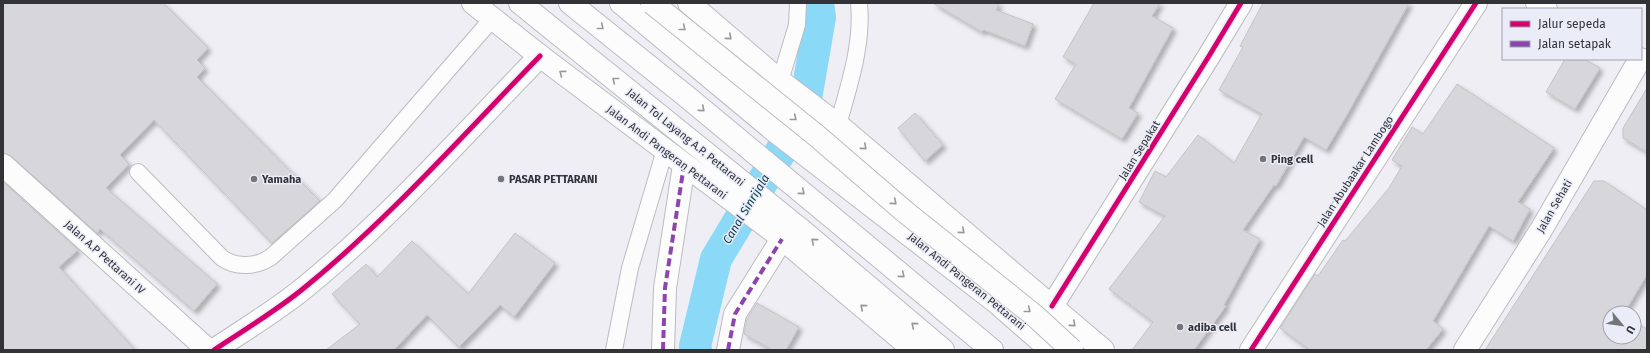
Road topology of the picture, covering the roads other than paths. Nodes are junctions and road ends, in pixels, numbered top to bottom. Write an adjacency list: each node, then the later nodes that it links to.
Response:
1 (473, 3): 11 (main road, Jalan Andi Pangeran Pettarani)
2 (520, 3): 32 (main road, Jalan Tol Layang A.P. Pettarani, one-way to 2)
3 (570, 3): 33 (main road, one-way to 33)
4 (621, 3): 15 (main road, Jalan Andi Pangeran Pettarani)
5 (652, 3): 35 (main road, one-way to 35, bridge)
6 (688, 3): 14 (main road, one-way to 14)
7 (798, 3): 14 (lane)
8 (859, 3): 16 (lane)
9 (1241, 3): 25 (main road, Jalan Sepakat)
10 (1476, 3): 37 (main road, Jalan Abubaakar Lambogo)
11 (492, 19): 12 (main road, Jalan Andi Pangeran Pettarani); 21 (lane)
12 (540, 56): 17 (main road, Jalan Andi Pangeran Pettarani, one-way to 12); 27 (main road)
13 (1639, 60): 38 (main road, Jalan Sehati)
14 (781, 82): 15 (main road); 16 (main road)
15 (760, 118): 18 (main road, Jalan Andi Pangeran Pettarani)
16 (836, 123): 18 (main road); 23 (main road, one-way to 23)
17 (665, 150): 20 (main road, Jalan Andi Pangeran Pettarani); 28 (lane)
18 (812, 159): 24 (main road, Jalan Andi Pangeran Pettarani)
19 (3, 165): 26 (main road, Jalan A.P Pettarani IV)
20 (689, 168): 22 (main road, Jalan Andi Pangeran Pettarani); 29 (main road)
21 (138, 172)
22 (778, 235): 30 (main road); 31 (main road, Jalan Andi Pangeran Pettarani, one-way to 22)
23 (1017, 278): 24 (main road); 25 (main road)
24 (996, 302): 34 (main road, Jalan Andi Pangeran Pettarani)
25 (1052, 306): 36 (main road, one-way to 36)
26 (208, 350)
27 (214, 350)
28 (614, 350)
29 (663, 350)
30 (728, 350)
31 (914, 350)
32 (943, 350)
33 (992, 350)
34 (1051, 350)
35 (1072, 350)
36 (1103, 350)
37 (1252, 350)
38 (1465, 350)

